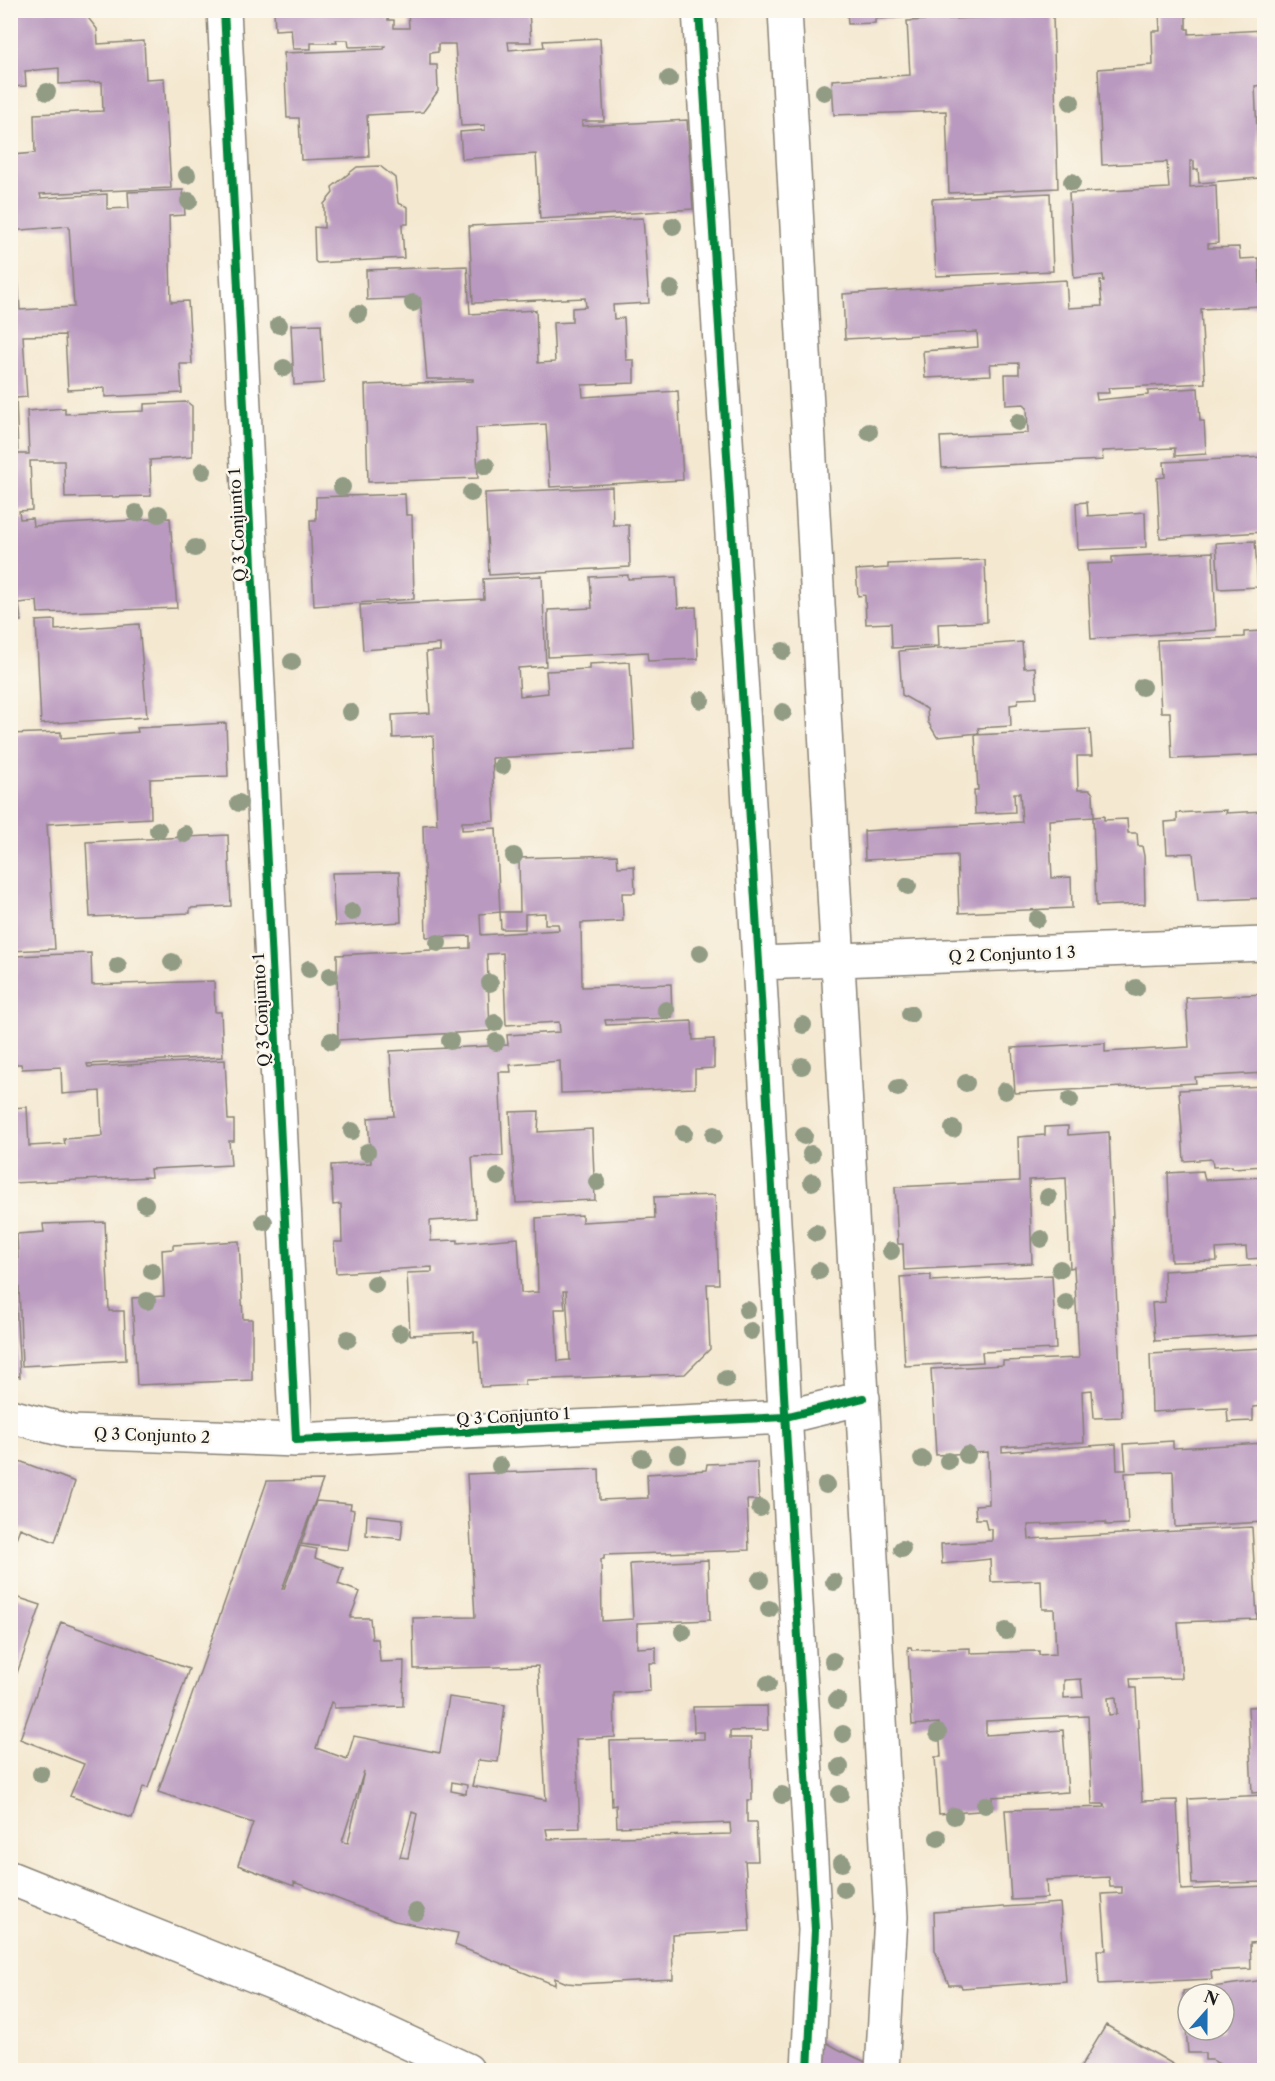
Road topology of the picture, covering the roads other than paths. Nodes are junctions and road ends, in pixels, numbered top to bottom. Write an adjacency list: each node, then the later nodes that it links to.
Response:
1 (224, 10): 10 (street, Q 3 Conjunto 1)
2 (699, 10): 6 (street)
3 (785, 10): 5 (street)
4 (1264, 944): 5 (street, Q 2 Conjunto 1 3)
5 (838, 961): 6 (street, Q 2 Conjunto 1 3); 7 (street)
6 (759, 963): 9 (street)
7 (863, 1398): 9 (street, Q 3 Conjunto 1); 14 (street)
8 (10, 1416): 10 (street, Q 3 Conjunto 2)
9 (785, 1417): 10 (street, Q 3 Conjunto 1); 13 (street)
10 (296, 1440)
11 (10, 1878): 12 (street)
12 (467, 2070)
13 (808, 2070)
14 (882, 2070)

